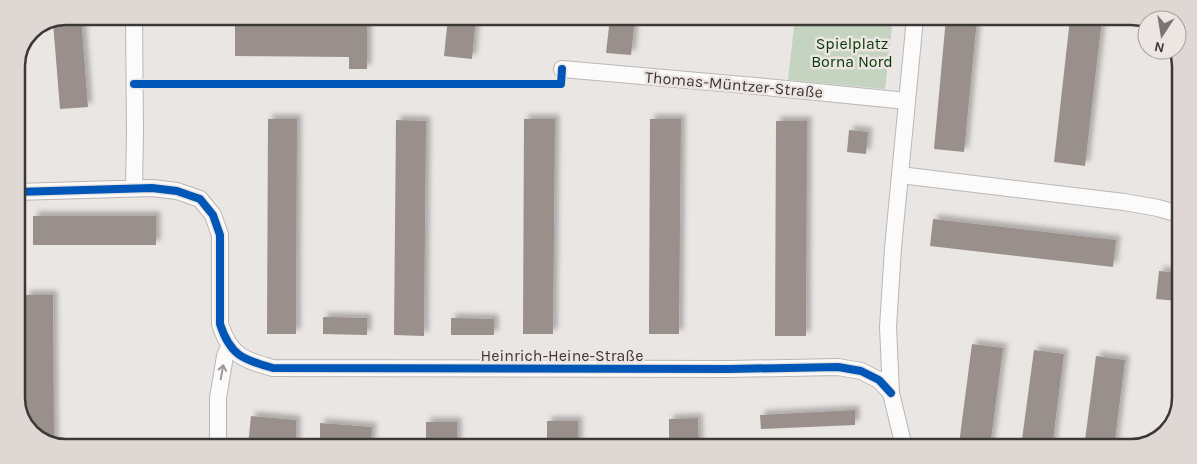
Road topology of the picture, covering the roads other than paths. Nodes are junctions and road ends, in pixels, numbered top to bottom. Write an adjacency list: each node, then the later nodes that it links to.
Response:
1 (134, 25): 6 (street)
2 (914, 25): 4 (street)
3 (562, 68): 4 (street, Thomas-Müntzer-Straße)
4 (907, 101): 5 (street)
5 (900, 176): 8 (street); 10 (street)
6 (134, 188): 7 (street); 9 (street)
7 (25, 192)
8 (1172, 212)
9 (231, 348): 10 (street, Heinrich-Heine-Straße); 11 (street, one-way to 9)
10 (891, 393): 12 (street)
11 (218, 439)
12 (902, 439)

